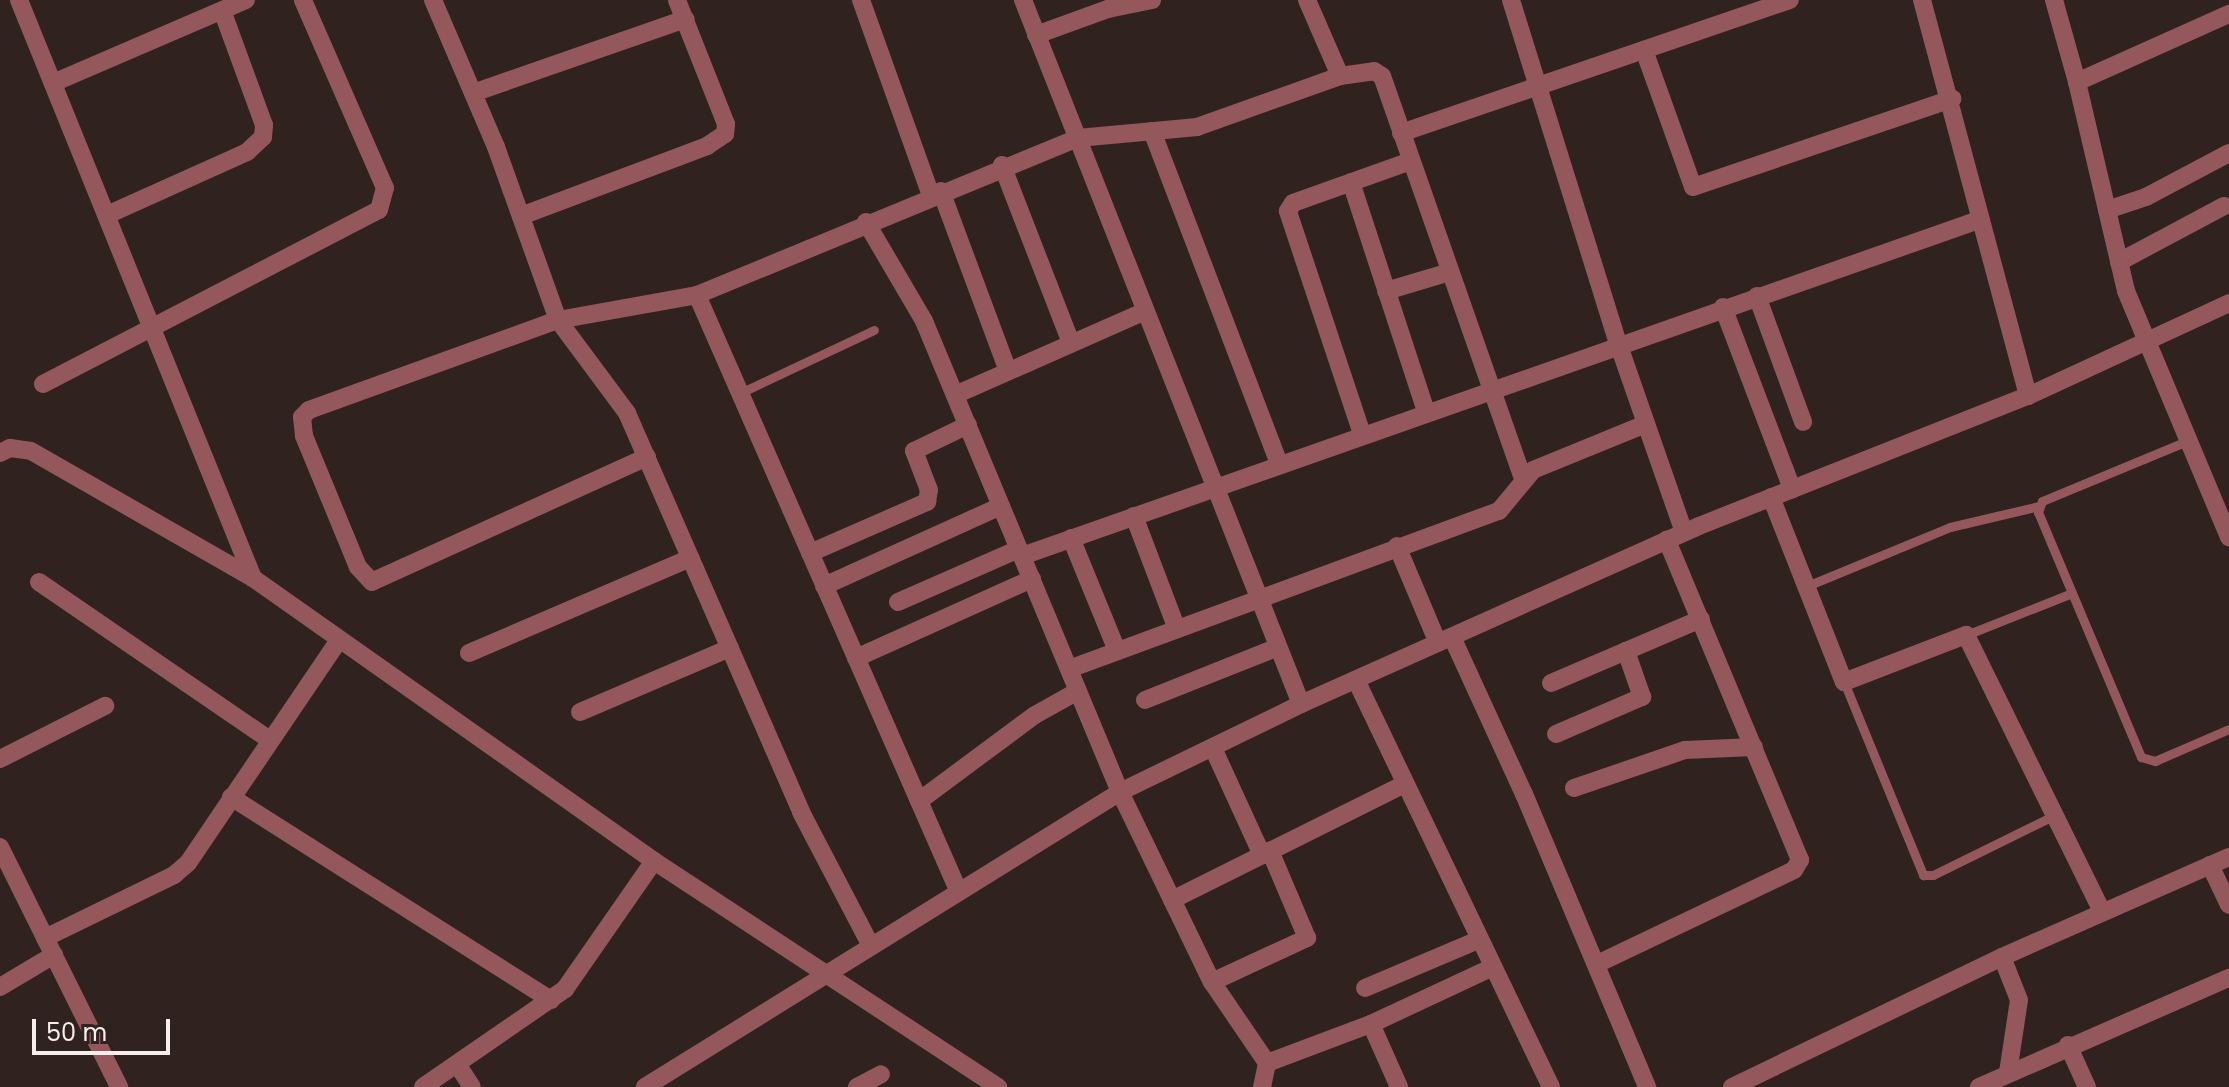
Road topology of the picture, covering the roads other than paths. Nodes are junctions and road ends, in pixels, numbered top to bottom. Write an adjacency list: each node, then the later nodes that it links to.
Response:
1 (19, 0): 21 (street)
2 (246, 0): 14 (street)
3 (303, 0): 48 (street)
4 (433, 0): 23 (street)
5 (677, 0): 16 (street)
6 (861, 0): 32 (street)
7 (1023, 0): 17 (street)
8 (1152, 0): 17 (street)
9 (1307, 0): 19 (street)
10 (1511, 0): 22 (street)
11 (1790, 0): 18 (street)
12 (1922, 0): 24 (street)
13 (2054, 0): 20 (street)
14 (222, 10): 21 (street); 35 (street)
15 (2229, 14): 20 (street)
16 (685, 19): 23 (street); 36 (street)
17 (1036, 35): 27 (street)
18 (1644, 50): 22 (street); 24 (street)
19 (1340, 76): 25 (street); 26 (street)
20 (2077, 82): 34 (street)
21 (53, 83): 35 (street)
22 (1538, 86): 26 (street); 52 (street)
23 (473, 93): 36 (street)
24 (1952, 99): 37 (street)
25 (1152, 131): 27 (street); 67 (street)
26 (1401, 133): 29 (street)
27 (1078, 138): 30 (street); 46 (street)
28 (2229, 153): 34 (street)
29 (1411, 161): 31 (street); 40 (street)
30 (1002, 165): 32 (street); 51 (street)
31 (1351, 182): 41 (street); 63 (street)
32 (936, 193): 38 (street); 53 (street)
33 (2224, 206): 39 (street)
34 (2107, 210): 39 (street)
35 (107, 215): 48 (street)
36 (521, 216): 47 (street)
37 (1979, 220): 43 (street); 58 (street)
38 (866, 222): 42 (street); 57 (street)
39 (2119, 262): 50 (street)
40 (1450, 272): 41 (street); 55 (street)
41 (1386, 291): 59 (street)
42 (697, 295): 47 (street); 56 (street)
43 (1757, 296): 45 (street); 60 (street)
44 (2229, 303): 50 (street)
45 (1723, 307): 52 (street); 70 (street)
46 (1143, 312): 51 (street); 69 (street)
47 (558, 320): 66 (street); 66 (street)
48 (152, 323): 54 (street); 82 (street)
49 (874, 330): 56 (lane)
50 (2144, 342): 58 (street); 64 (street)
51 (1071, 343): 53 (street)
52 (1618, 343): 55 (street); 61 (street)
53 (1008, 371): 57 (street)
54 (43, 384)
55 (1491, 388): 59 (street); 68 (street)
56 (740, 393): 80 (street)
57 (955, 395): 62 (street)
58 (2028, 396): 70 (street)
59 (1426, 411): 63 (street)
60 (1803, 422)
61 (1646, 424): 68 (street); 75 (street)
62 (968, 425): 72 (street); 80 (street)
63 (1362, 434): 67 (street)
64 (2187, 441): 73 (lane); 76 (street)
65 (0, 453): 82 (street)
66 (647, 457): 81 (street)
67 (1279, 464): 69 (street)
68 (1523, 478): 78 (street)
69 (1213, 487): 74 (street); 88 (street)
70 (1792, 489): 71 (street)
71 (1771, 497): 75 (street); 86 (street)
72 (1001, 506): 79 (street); 85 (street)
73 (2039, 506): 86 (lane); 87 (lane)
74 (1134, 516): 77 (street); 91 (street)
75 (1676, 536): 90 (street); 94 (street)
76 (2229, 537)
77 (1071, 538): 79 (street); 97 (street)
78 (1397, 546): 88 (street); 94 (street)
79 (1021, 552): 83 (street); 89 (street)
80 (810, 553): 85 (street)
81 (691, 558): 96 (street); 99 (street)
82 (253, 578): 93 (street)
83 (1032, 579): 100 (street); 101 (street)
84 (39, 582): 112 (street)
85 (824, 586): 100 (street)
86 (1807, 586): 103 (street)
87 (2072, 593): 92 (lane); 110 (lane)
88 (1257, 596): 91 (street); 95 (street)
89 (898, 602)
90 (1701, 619): 98 (street); 113 (street)
91 (1177, 629): 97 (street)
92 (1966, 635): 103 (street); 121 (street)
93 (339, 640): 112 (street); 125 (street)
94 (1445, 640): 102 (street); 135 (street)
95 (1278, 647): 106 (street); 107 (street)
96 (730, 648): 109 (street); 132 (street)
97 (1117, 651): 101 (street)
98 (1626, 651): 104 (street); 111 (street)
99 (469, 653)
100 (856, 658): 120 (street)
101 (1069, 669): 105 (street)
102 (1356, 680): 107 (street); 116 (street)
103 (1844, 682): 121 (lane)
104 (1551, 683)
105 (1078, 691): 118 (street); 120 (street)
106 (1145, 700)
107 (1301, 704): 114 (street)
108 (105, 706): 115 (street)
109 (580, 712)
110 (2229, 729)
111 (1556, 734)
112 (270, 740): 119 (street)
113 (1754, 747): 117 (street); 135 (street)
114 (1213, 748): 118 (street); 123 (street)
115 (0, 759)
116 (1405, 784): 123 (street); 131 (street)
117 (1574, 788)
118 (1120, 792): 127 (street); 128 (street)
119 (231, 797): 133 (street); 142 (street)
120 (919, 801): 127 (street)
121 (2055, 815): 130 (street)
122 (0, 847): 133 (street)
123 (1266, 853): 128 (street); 139 (street)
124 (2229, 857): 126 (street)
125 (654, 861): 137 (street); 142 (street)
126 (2210, 865): 129 (street); 130 (street)
127 (959, 892): 132 (street)
128 (1172, 900): 139 (street)
129 (2229, 905)
130 (2102, 911): 134 (street)
131 (1478, 940): 136 (street); 141 (street)
132 (871, 946): 137 (street)
133 (49, 947): 140 (street); 149 (street)
134 (2002, 957): 148 (street); 159 (street)
135 (1597, 964): 158 (street)
136 (1491, 968): 143 (street); 157 (street)
137 (830, 977): 152 (street); 154 (street)
138 (2229, 978): 144 (street)
139 (1212, 982): 145 (street)
140 (0, 987)
141 (1365, 988)
142 (551, 1000): 146 (street)
143 (1371, 1024): 145 (street); 156 (street)
144 (2068, 1045): 148 (street); 160 (street)
145 (1267, 1063): 155 (street)
146 (457, 1064): 150 (street); 151 (street)
147 (881, 1074): 153 (street)
148 (1995, 1082)
149 (119, 1087)
150 (423, 1087)
151 (472, 1087)
152 (645, 1087)
153 (857, 1087)
154 (998, 1087)
155 (1262, 1087)
156 (1399, 1087)
157 (1551, 1087)
158 (1647, 1087)
159 (1732, 1087)
160 (2087, 1087)

